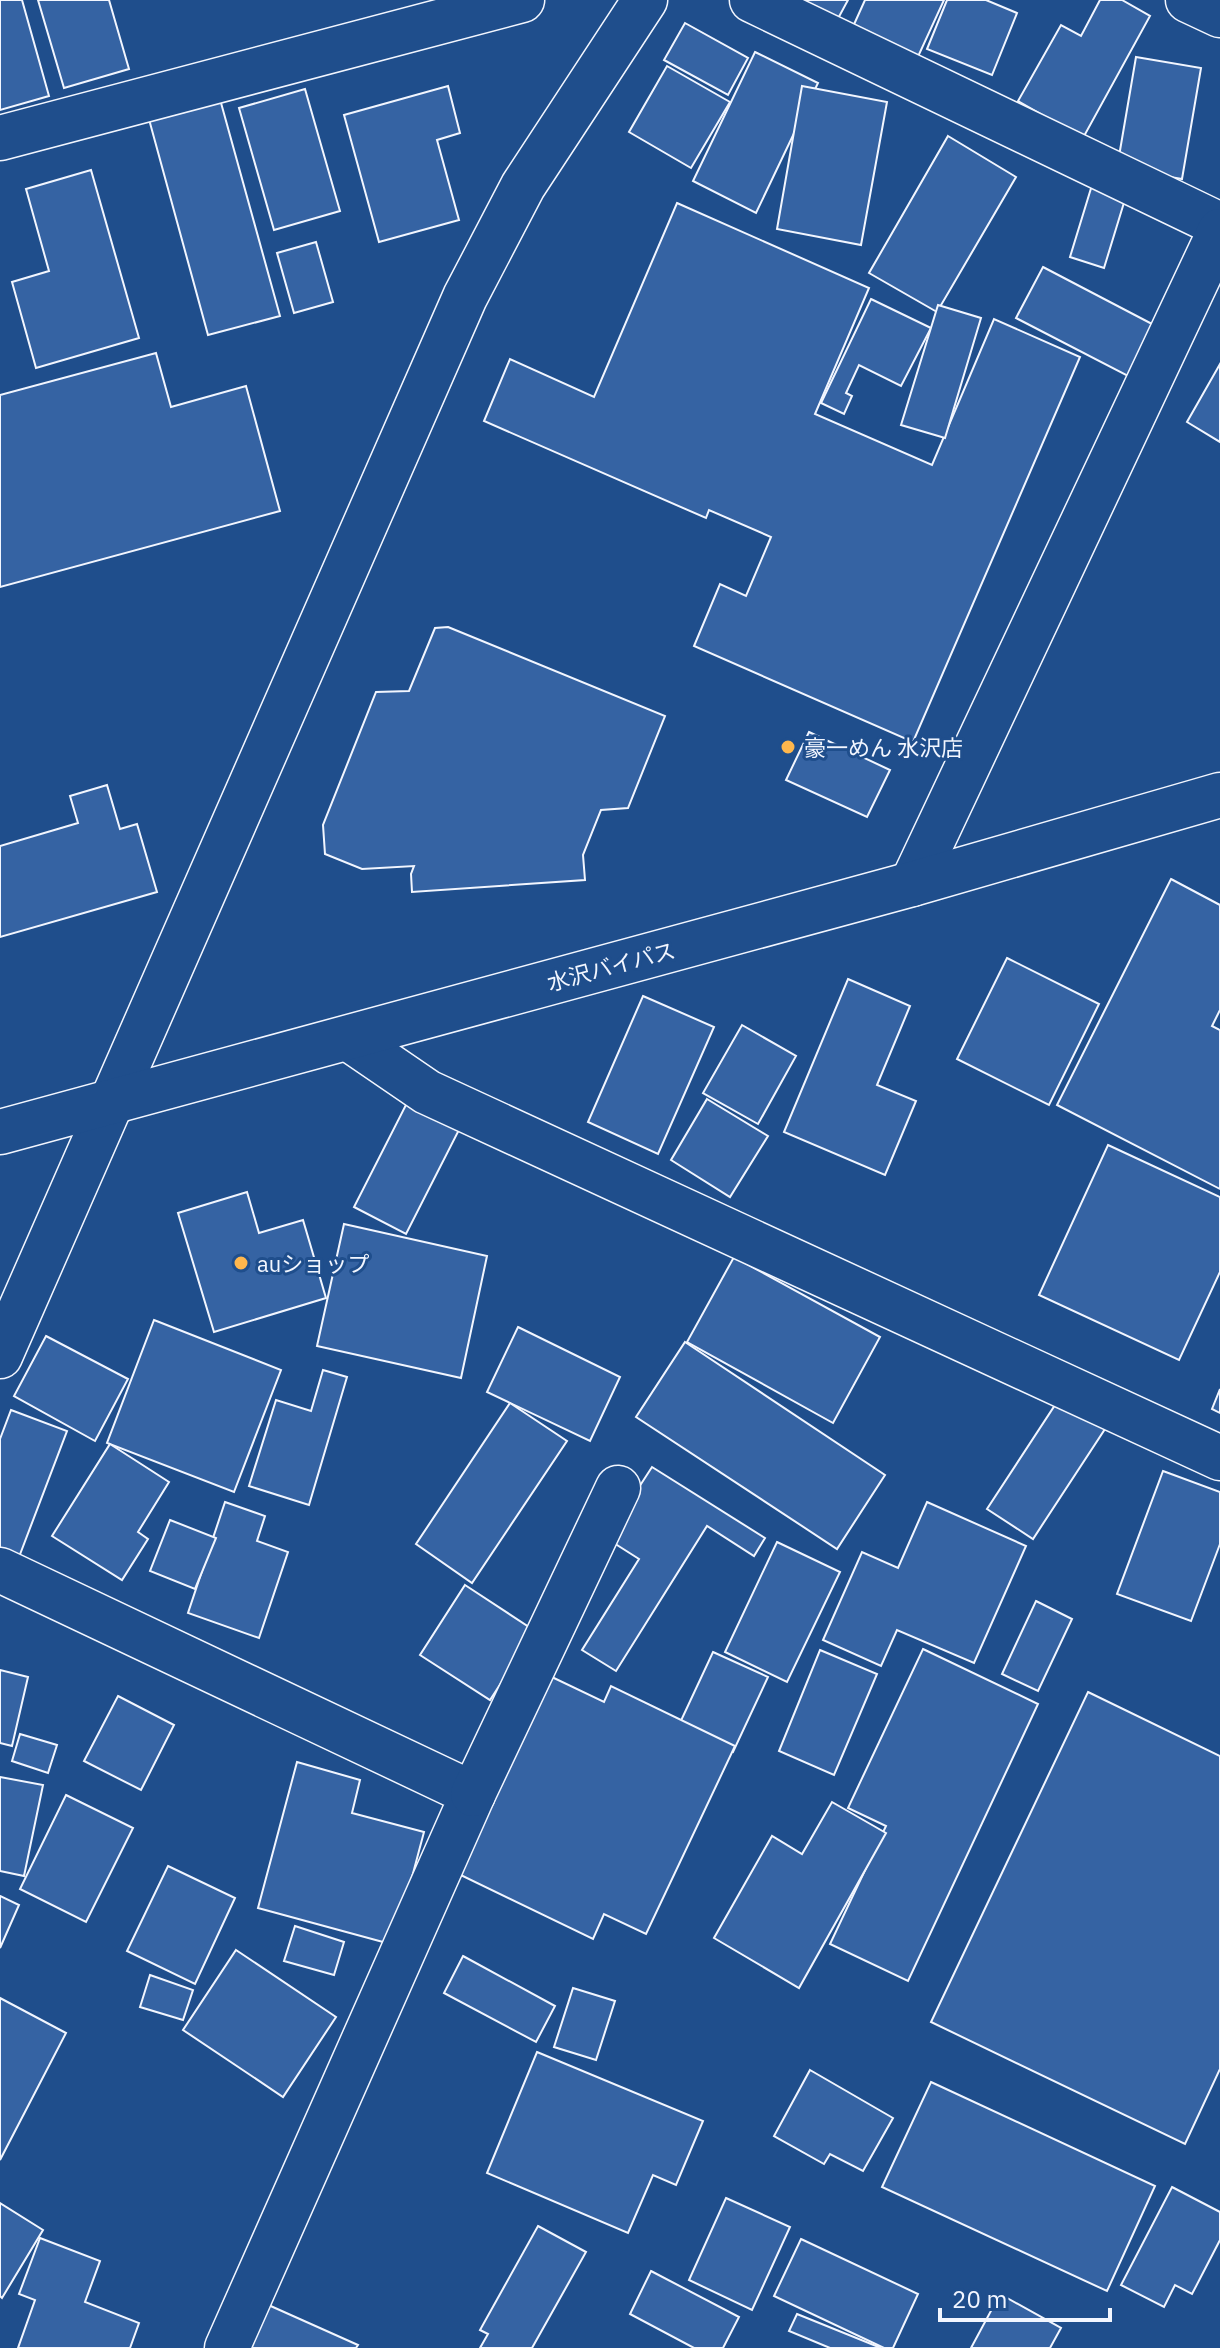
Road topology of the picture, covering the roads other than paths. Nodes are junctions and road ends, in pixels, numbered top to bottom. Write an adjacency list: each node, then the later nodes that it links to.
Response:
1 (522, 0): 6 (main road)
2 (645, 0): 11 (main road)
3 (752, 0): 7 (main road)
4 (1188, 0): 5 (main road)
5 (1220, 15)
6 (0, 138)
7 (1220, 228): 9 (main road)
8 (1220, 795): 9 (main road, 水沢バイパス)
9 (912, 884): 10 (main road, 水沢バイパス)
10 (348, 1038): 11 (main road, 水沢バイパス); 14 (main road)
11 (113, 1102): 12 (main road, 水沢バイパス); 13 (main road)
12 (0, 1132)
13 (0, 1356)
14 (1220, 1458)
15 (618, 1488): 17 (main road)
16 (0, 1570): 17 (main road)
17 (473, 1794): 18 (main road)
18 (227, 2348)

